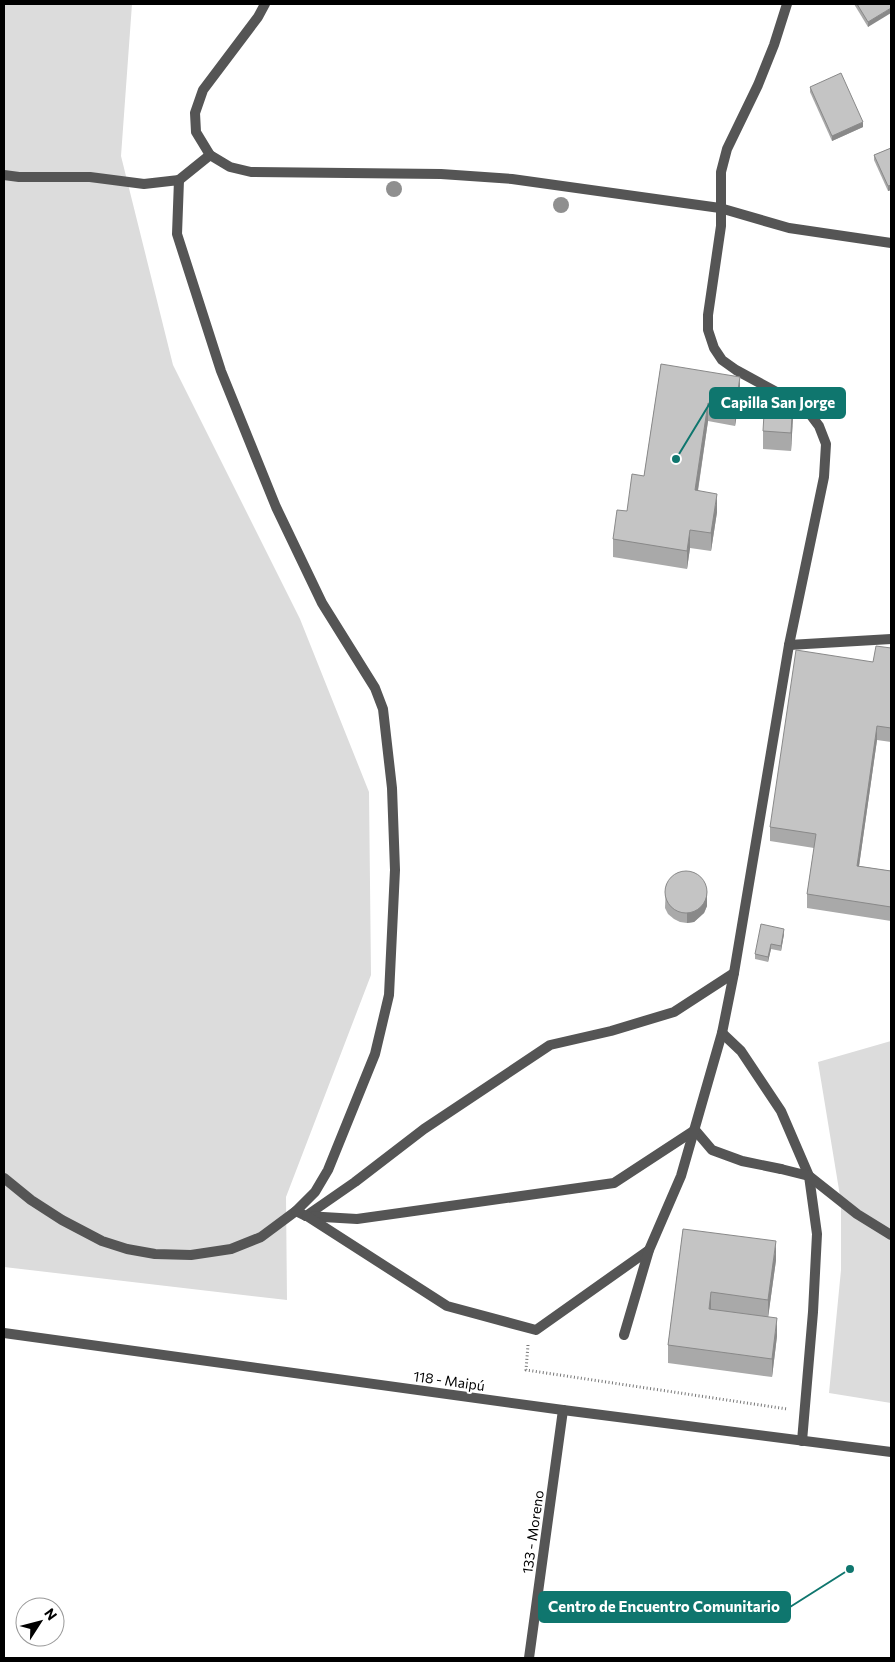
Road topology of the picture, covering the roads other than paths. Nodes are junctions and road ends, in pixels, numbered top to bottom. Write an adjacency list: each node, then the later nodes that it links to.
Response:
1 (265, 4): 3 (street)
2 (787, 4): 6 (street)
3 (210, 154): 5 (street); 6 (street)
4 (4, 175): 5 (street)
5 (179, 180): 15 (street)
6 (720, 208): 7 (street); 9 (street)
7 (891, 243)
8 (891, 640): 9 (street)
9 (789, 645): 10 (street)
10 (734, 973): 11 (street); 15 (street)
11 (722, 1033): 12 (street); 13 (street)
12 (695, 1130): 13 (street); 15 (street); 17 (street)
13 (809, 1176): 16 (street); 21 (street)
14 (4, 1178): 15 (street)
15 (301, 1213): 17 (street)
16 (891, 1235)
17 (649, 1250): 19 (street)
18 (4, 1333): 20 (street, 118 - Maipú)
19 (624, 1335)
20 (563, 1410): 21 (street, 118 - Maipú); 23 (street, 133 - Moreno)
21 (802, 1441): 22 (street, 118 - Maipú)
22 (891, 1452)
23 (529, 1658)

